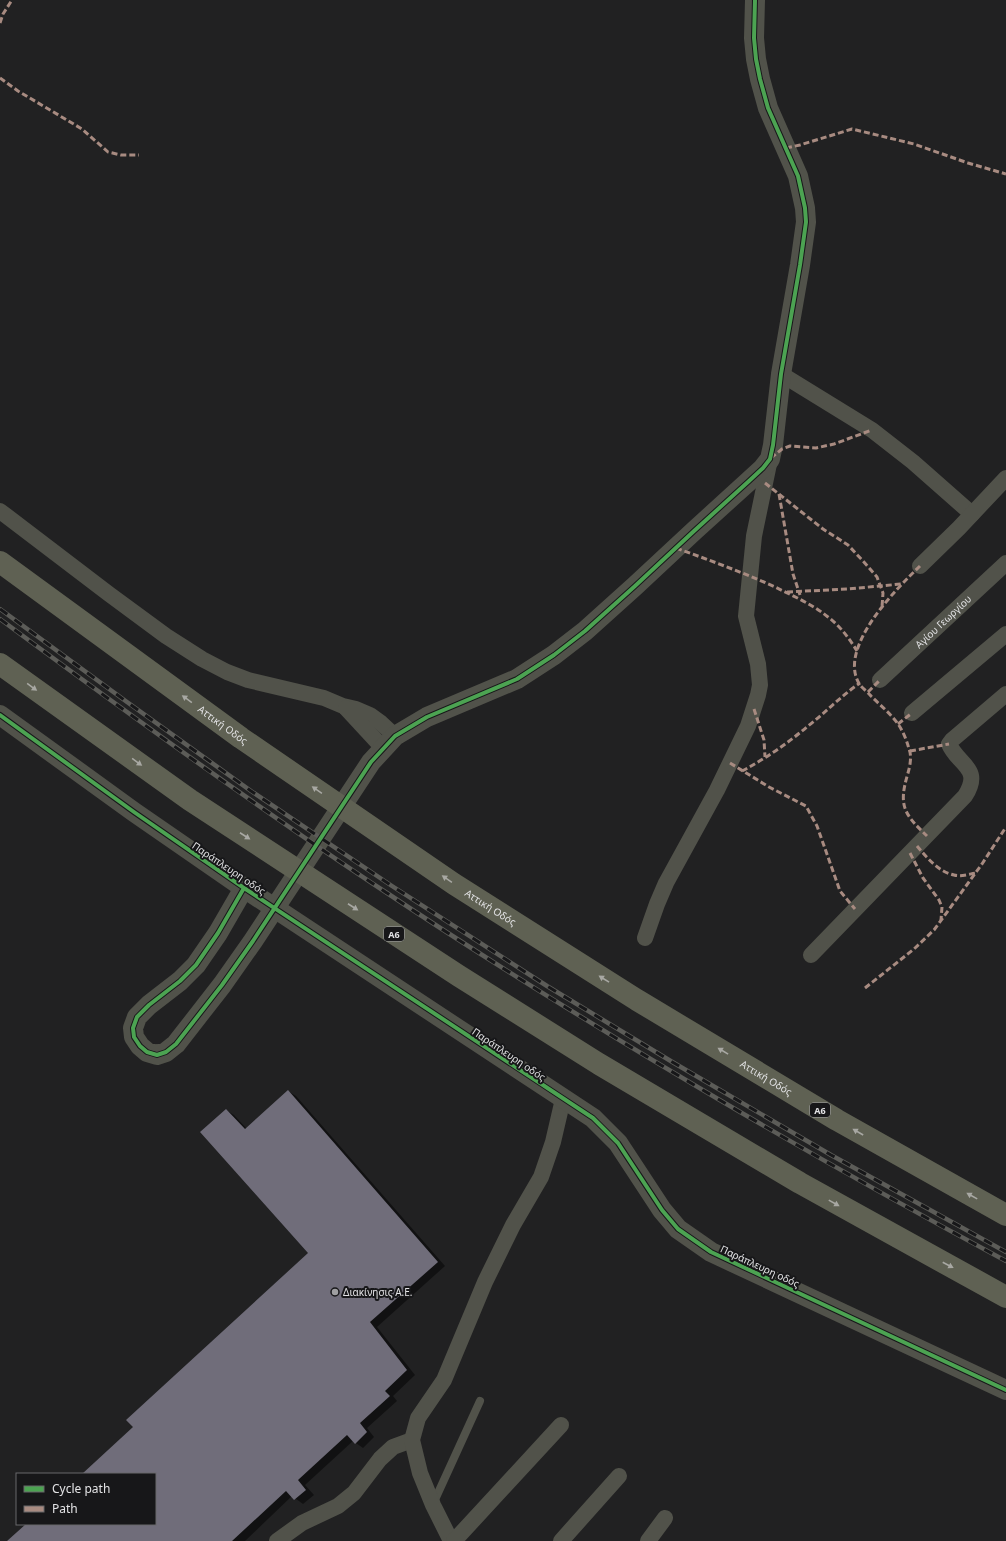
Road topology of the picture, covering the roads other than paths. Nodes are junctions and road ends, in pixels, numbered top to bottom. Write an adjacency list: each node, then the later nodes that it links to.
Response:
1 (755, 0): 2 (street)
2 (781, 374): 3 (street); 6 (street)
3 (770, 459): 16 (street); 18 (street)
4 (1006, 478): 6 (street)
5 (0, 511): 16 (street)
6 (972, 514): 9 (street)
7 (0, 562): 21 (highway, Αττική Οδός / Α6, one-way to 7)
8 (1006, 563): 12 (street, Αγίου Γεωργίου)
9 (920, 566)
10 (1006, 634): 14 (street)
11 (0, 664): 22 (highway, Α6, one-way to 22)
12 (880, 680)
13 (1006, 694): 19 (street)
14 (912, 713)
15 (0, 715): 17 (street, Παράπλευρη οδός)
16 (389, 742): 17 (street)
17 (244, 888): 20 (street, Παράπλευρη οδός)
18 (645, 938)
19 (811, 954)
20 (563, 1099): 23 (street, Παράπλευρη οδός); 26 (street)
21 (1006, 1215)
22 (1006, 1297)
23 (1006, 1390)
24 (480, 1401): 28 (lane)
25 (561, 1425): 31 (street)
26 (412, 1440): 28 (street); 30 (street)
27 (619, 1476): 32 (street)
28 (433, 1505): 31 (street)
29 (665, 1518): 33 (street)
30 (277, 1541)
31 (452, 1541)
32 (561, 1541)
33 (648, 1541)

